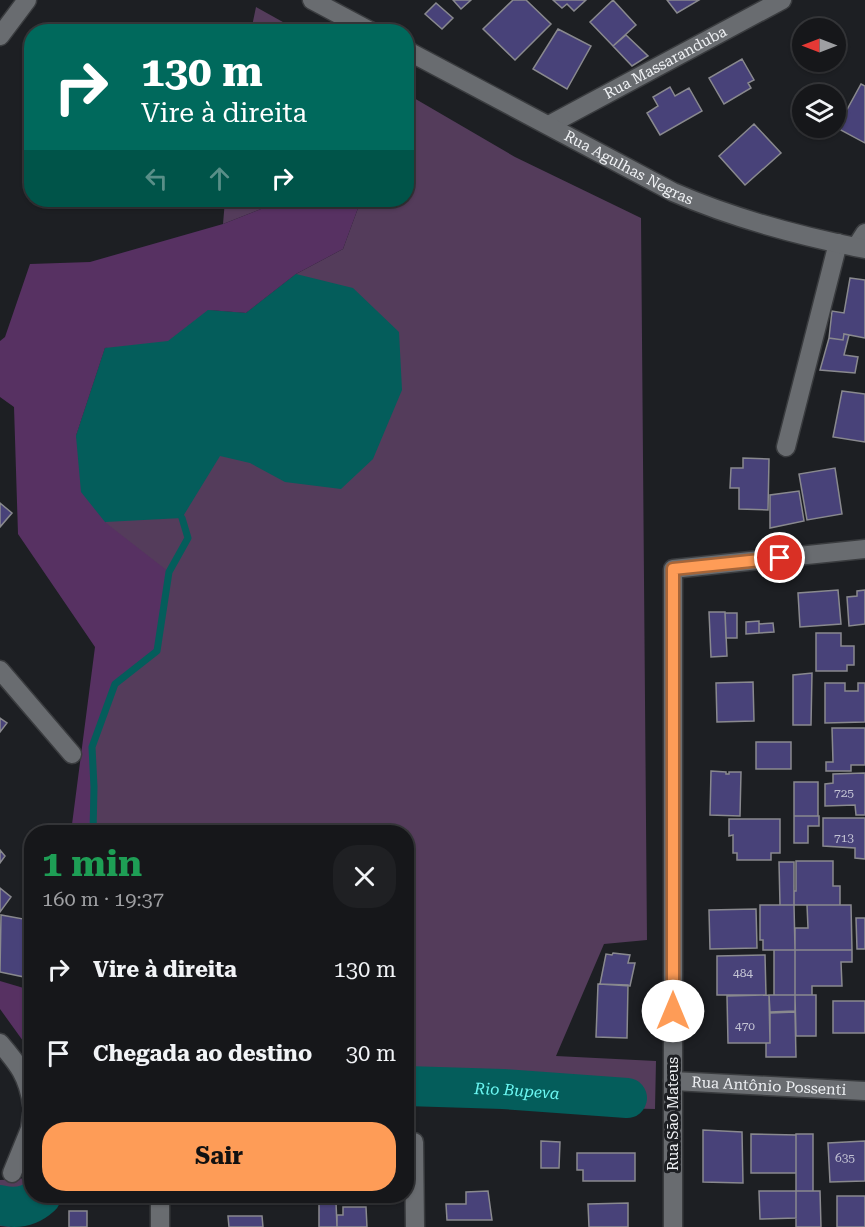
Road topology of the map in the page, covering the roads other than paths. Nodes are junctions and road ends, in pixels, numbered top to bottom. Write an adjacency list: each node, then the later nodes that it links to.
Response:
1 (27, 0): 5 (street)
2 (312, 0): 4 (street)
3 (782, 0): 7 (street, Rua Massaranduba)
4 (357, 24)
5 (0, 36)
6 (414, 54): 7 (street, Rua Agulhas Negras)
7 (549, 125): 8 (street, Rua Agulhas Negras)
8 (838, 243): 9 (street, Rua Agulhas Negras); 10 (street)
9 (862, 243)
10 (786, 447)
11 (865, 549): 16 (street, Rua São Mateus)
12 (0, 670): 13 (street)
13 (72, 754)
14 (0, 1043): 15 (street)
15 (24, 1075)
16 (673, 1081): 17 (street, Rua Antônio Possenti); 24 (street, Rua São Mateus)
17 (865, 1091)
18 (414, 1142): 23 (street)
19 (24, 1144): 20 (street)
20 (12, 1173)
21 (160, 1203): 22 (street)
22 (160, 1227)
23 (415, 1227)
24 (673, 1227)

